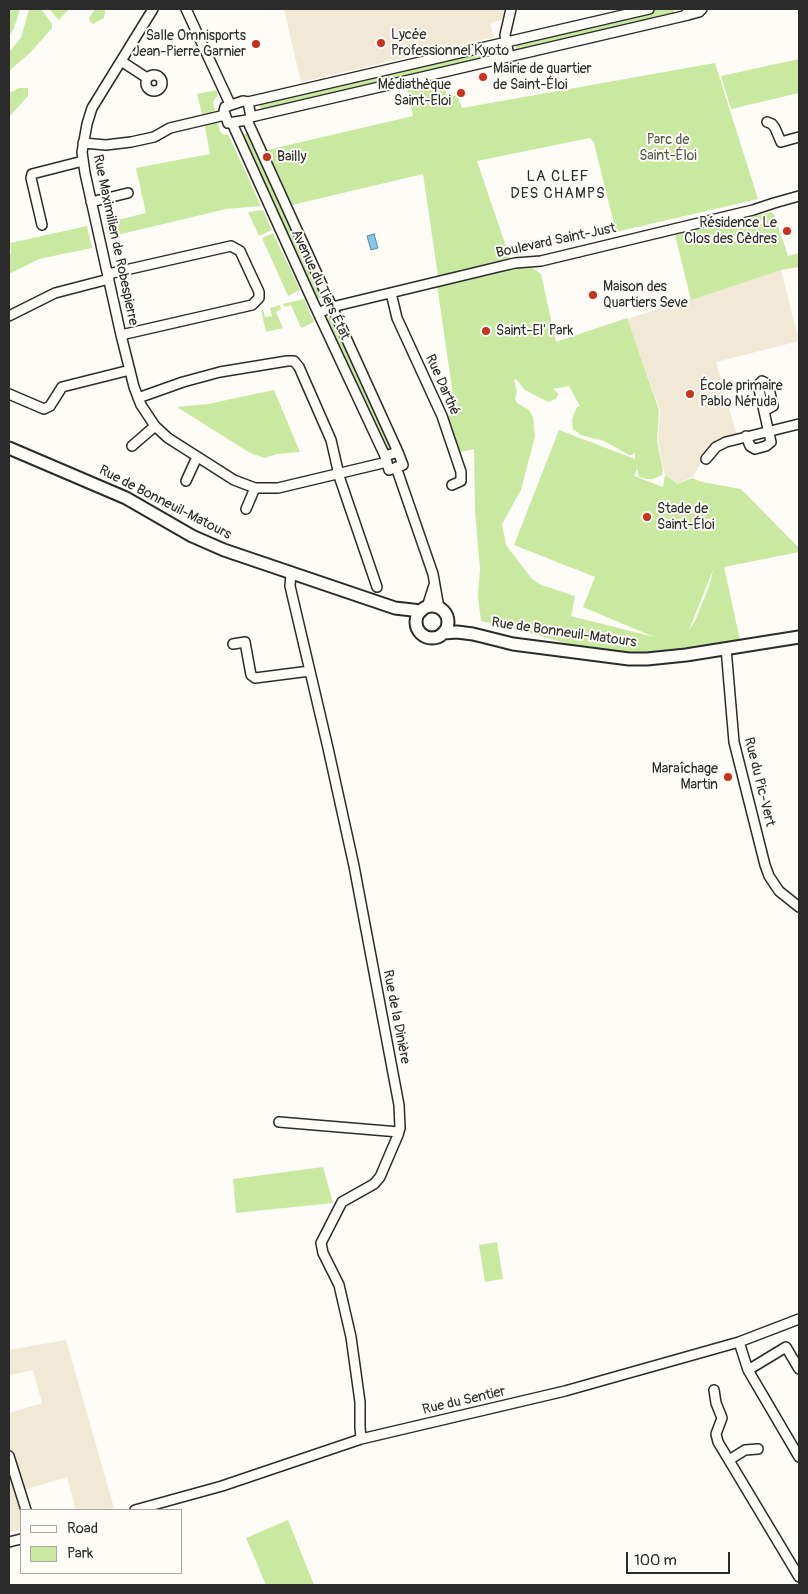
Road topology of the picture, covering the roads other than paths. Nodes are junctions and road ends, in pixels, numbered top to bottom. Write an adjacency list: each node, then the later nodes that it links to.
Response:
1 (153, 9): 9 (street, Rue Maximilien de Robespierre)
2 (186, 9): 12 (street)
3 (511, 9): 7 (street)
4 (649, 9): 7 (street)
5 (702, 9): 6 (street)
6 (688, 12): 8 (street)
7 (506, 42): 8 (street); 11 (street)
8 (509, 56): 14 (street)
9 (121, 61): 10 (street); 18 (street, Rue Maximilien de Robespierre)
10 (148, 78)
11 (248, 102): 12 (street); 14 (street)
12 (230, 104): 13 (street)
13 (225, 115): 16 (street); 18 (street)
14 (249, 118): 16 (street); 26 (street, Avenue du Tiers État)
15 (767, 122): 17 (street)
16 (232, 123): 27 (street, Avenue du Tiers État)
17 (799, 137)
18 (83, 142): 19 (street, Rue Maximilien de Robespierre)
19 (83, 162): 22 (street, Rue Maximilien de Robespierre); 23 (street)
20 (128, 193): 22 (street)
21 (799, 196): 25 (street, Boulevard Saint-Just)
22 (91, 202): 24 (street, Rue Maximilien de Robespierre)
23 (42, 225)
24 (108, 277): 28 (street); 29 (street, Rue Maximilien de Robespierre); 29 (street)
25 (391, 293): 26 (street, Boulevard Saint-Just); 47 (street, Rue Darthé)
26 (332, 307): 27 (street, Boulevard Saint-Just); 40 (street, Avenue du Tiers État)
27 (318, 313): 42 (street, Avenue du Tiers État)
28 (9, 316)
29 (122, 335): 30 (street, Rue Maximilien de Robespierre)
30 (130, 370): 31 (street); 32 (street, Rue Maximilien de Robespierre)
31 (9, 394)
32 (138, 398): 35 (street, Rue Maximilien de Robespierre); 45 (street)
33 (764, 410): 36 (street)
34 (799, 424): 36 (street)
35 (155, 426): 38 (street); 41 (street, Rue Maximilien de Robespierre)
36 (768, 431): 37 (street); 37 (street)
37 (746, 436): 43 (street)
38 (132, 446)
39 (9, 448): 50 (main road, Rue de Bonneuil-Matours)
40 (398, 452): 42 (street, Rue Maximilien de Robespierre); 44 (street)
41 (197, 457): 46 (street); 48 (street, Rue Maximilien de Robespierre)
42 (386, 459): 44 (street); 45 (street, Rue Maximilien de Robespierre)
43 (706, 459)
44 (396, 468): 51 (street)
45 (339, 474): 48 (street, Rue Maximilien de Robespierre); 52 (street)
46 (186, 481)
47 (452, 485)
48 (255, 488): 49 (street)
49 (246, 509)
50 (291, 573): 53 (main road, Rue de Bonneuil-Matours); 63 (street, Rue de la Dinière)
51 (435, 582): 54 (street); 55 (street)
52 (377, 587)
53 (395, 608): 55 (main road, Rue de Bonneuil-Matours); 57 (main road, Rue de Bonneuil-Matours)
54 (440, 608): 55 (main road); 56 (main road)
55 (424, 609): 57 (main road)
56 (448, 621): 58 (main road); 59 (main road, Rue de Bonneuil-Matours)
57 (416, 624): 58 (main road)
58 (443, 633): 59 (main road, Rue de Bonneuil-Matours)
59 (473, 634): 62 (main road, Rue de Bonneuil-Matours)
60 (799, 637): 62 (main road, Rue de Bonneuil-Matours)
61 (233, 644): 63 (street)
62 (726, 648): 64 (street, Rue du Pic-Vert)
63 (310, 671): 66 (street, Rue de la Dinière)
64 (799, 908)
65 (279, 1122): 66 (street)
66 (398, 1132): 72 (street, Rue de la Dinière)
67 (799, 1319): 68 (street, Rue du Sentier)
68 (740, 1342): 70 (street); 72 (street, Rue du Sentier)
69 (799, 1369): 70 (street)
70 (748, 1370): 75 (street)
71 (714, 1390): 76 (street)
72 (362, 1439): 78 (street, Rue du Sentier)
73 (758, 1449): 76 (street)
74 (9, 1456): 77 (street)
75 (799, 1457)
76 (729, 1460): 79 (street)
77 (26, 1509)
78 (139, 1509)
79 (798, 1570)

